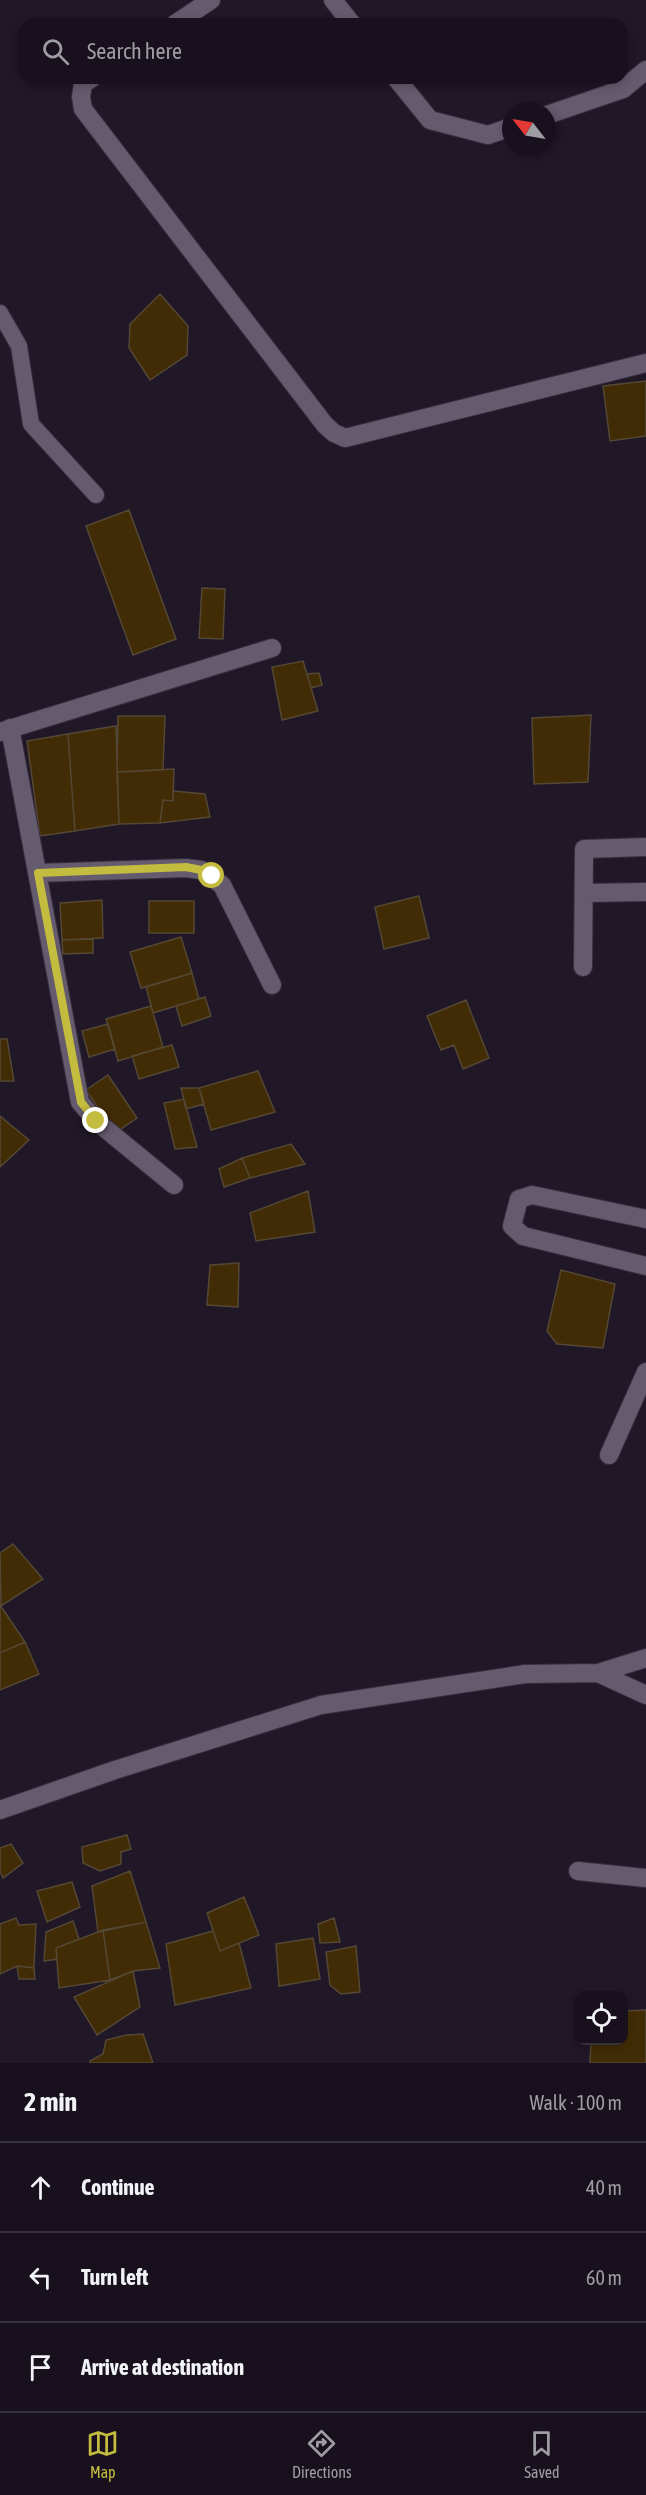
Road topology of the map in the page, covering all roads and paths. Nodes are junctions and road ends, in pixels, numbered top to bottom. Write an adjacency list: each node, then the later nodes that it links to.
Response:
1 (211, 0): 3 (street)
2 (333, 0): 4 (street)
3 (184, 18)
4 (347, 18)
5 (646, 70): 8 (street)
6 (83, 84): 11 (street)
7 (401, 84): 9 (street)
8 (556, 112)
9 (502, 130)
10 (0, 314): 12 (lane)
11 (646, 363)
12 (96, 495)
13 (272, 648): 14 (street)
14 (5, 730): 16 (street)
15 (646, 847): 18 (street)
16 (38, 873): 20 (street); 21 (street)
17 (646, 892): 18 (street)
18 (584, 893): 19 (street)
19 (583, 967)
20 (272, 985)
21 (174, 1185)
22 (646, 1219): 23 (street)
23 (646, 1266)
24 (646, 1372): 25 (street)
25 (609, 1455)
26 (646, 1658): 27 (street)
27 (598, 1673): 28 (street); 29 (street)
28 (646, 1695)
29 (0, 1810)
30 (578, 1871): 31 (street)
31 (646, 1878)

